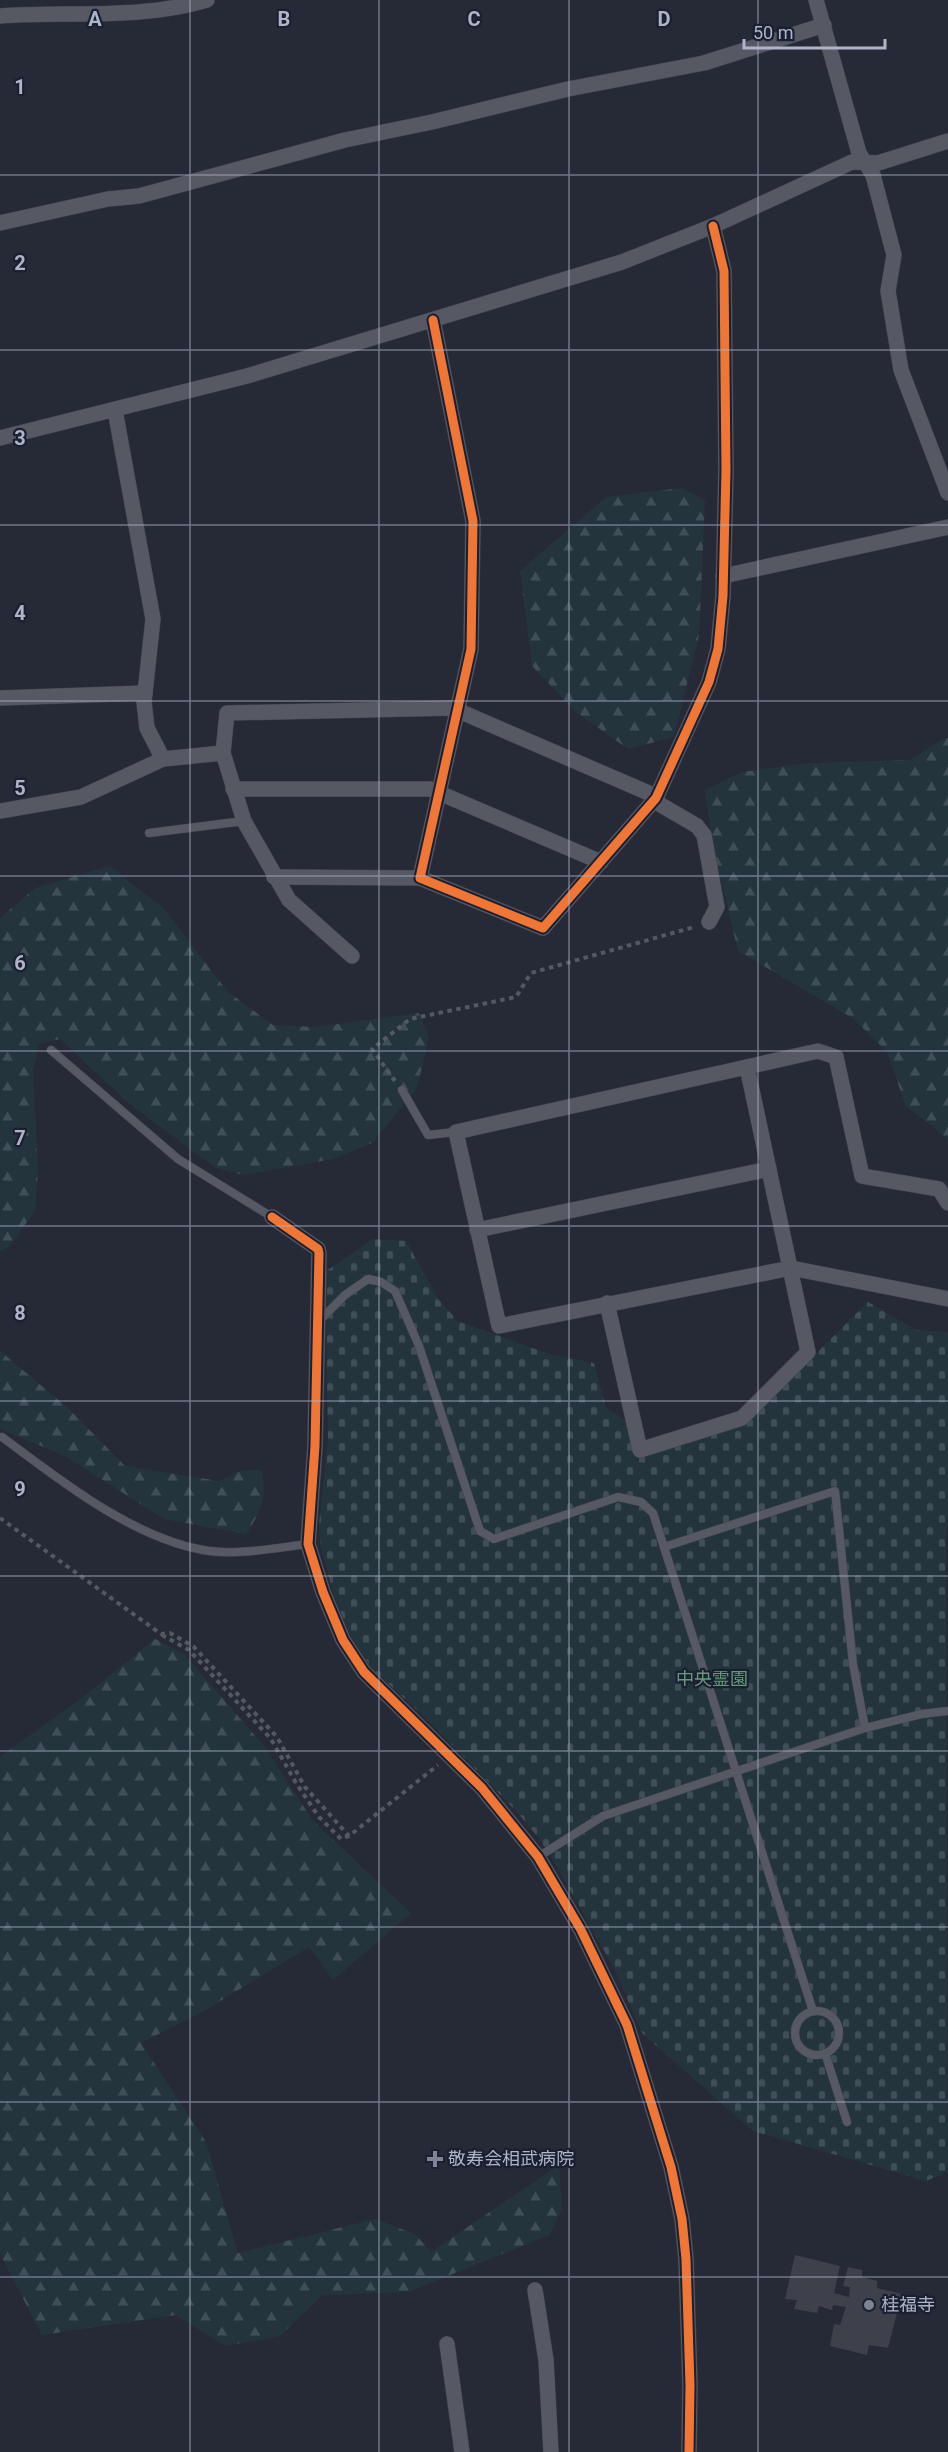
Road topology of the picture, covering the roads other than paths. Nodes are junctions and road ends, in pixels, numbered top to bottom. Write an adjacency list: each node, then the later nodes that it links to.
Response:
1 (207, 0): 3 (street)
2 (816, 0): 4 (street)
3 (0, 16)
4 (824, 25): 6 (street); 7 (street)
5 (948, 141): 6 (street)
6 (866, 163): 8 (street); 12 (street)
7 (0, 223)
8 (713, 226): 9 (street); 14 (street)
9 (433, 320): 10 (street); 17 (street)
10 (115, 410): 11 (street); 15 (street)
11 (0, 438)
12 (948, 493)
13 (948, 527): 14 (street)
14 (723, 576): 22 (street)
15 (146, 693): 16 (street); 19 (street)
16 (0, 698)
17 (458, 711): 18 (street); 21 (street); 22 (street)
18 (223, 753): 19 (street); 20 (street)
19 (163, 759): 23 (street)
20 (233, 789): 21 (street); 24 (street)
21 (439, 792): 26 (street); 28 (street)
22 (656, 798): 26 (street); 29 (street)
23 (0, 811)
24 (244, 821): 25 (lane); 27 (street)
25 (149, 833)
26 (601, 862): 28 (street)
27 (274, 877): 28 (street); 30 (street)
28 (420, 878)
29 (709, 922)
30 (352, 956)
31 (51, 1050): 37 (lane)
32 (747, 1067): 34 (street); 35 (street); 36 (street)
33 (402, 1090): 34 (lane)
34 (456, 1132): 38 (street)
35 (769, 1169): 38 (street); 39 (street)
36 (948, 1203)
37 (272, 1218): 42 (street)
38 (477, 1230): 41 (street)
39 (790, 1268): 40 (street); 41 (street); 41 (street)
40 (948, 1299)
41 (607, 1304)
42 (319, 1321): 44 (street); 45 (lane)
43 (2, 1437): 44 (lane)
44 (308, 1544): 49 (street)
45 (664, 1547): 47 (lane); 48 (lane)
46 (948, 1711): 47 (lane)
47 (865, 1728): 48 (lane)
48 (738, 1773): 49 (lane); 50 (lane)
49 (538, 1857): 57 (street)
50 (813, 2011): 51 (lane); 51 (lane)
51 (825, 2054): 52 (lane)
52 (847, 2122)
53 (535, 2290): 56 (street)
54 (447, 2344): 55 (street)
55 (462, 2452)
56 (551, 2452)
57 (689, 2452)

